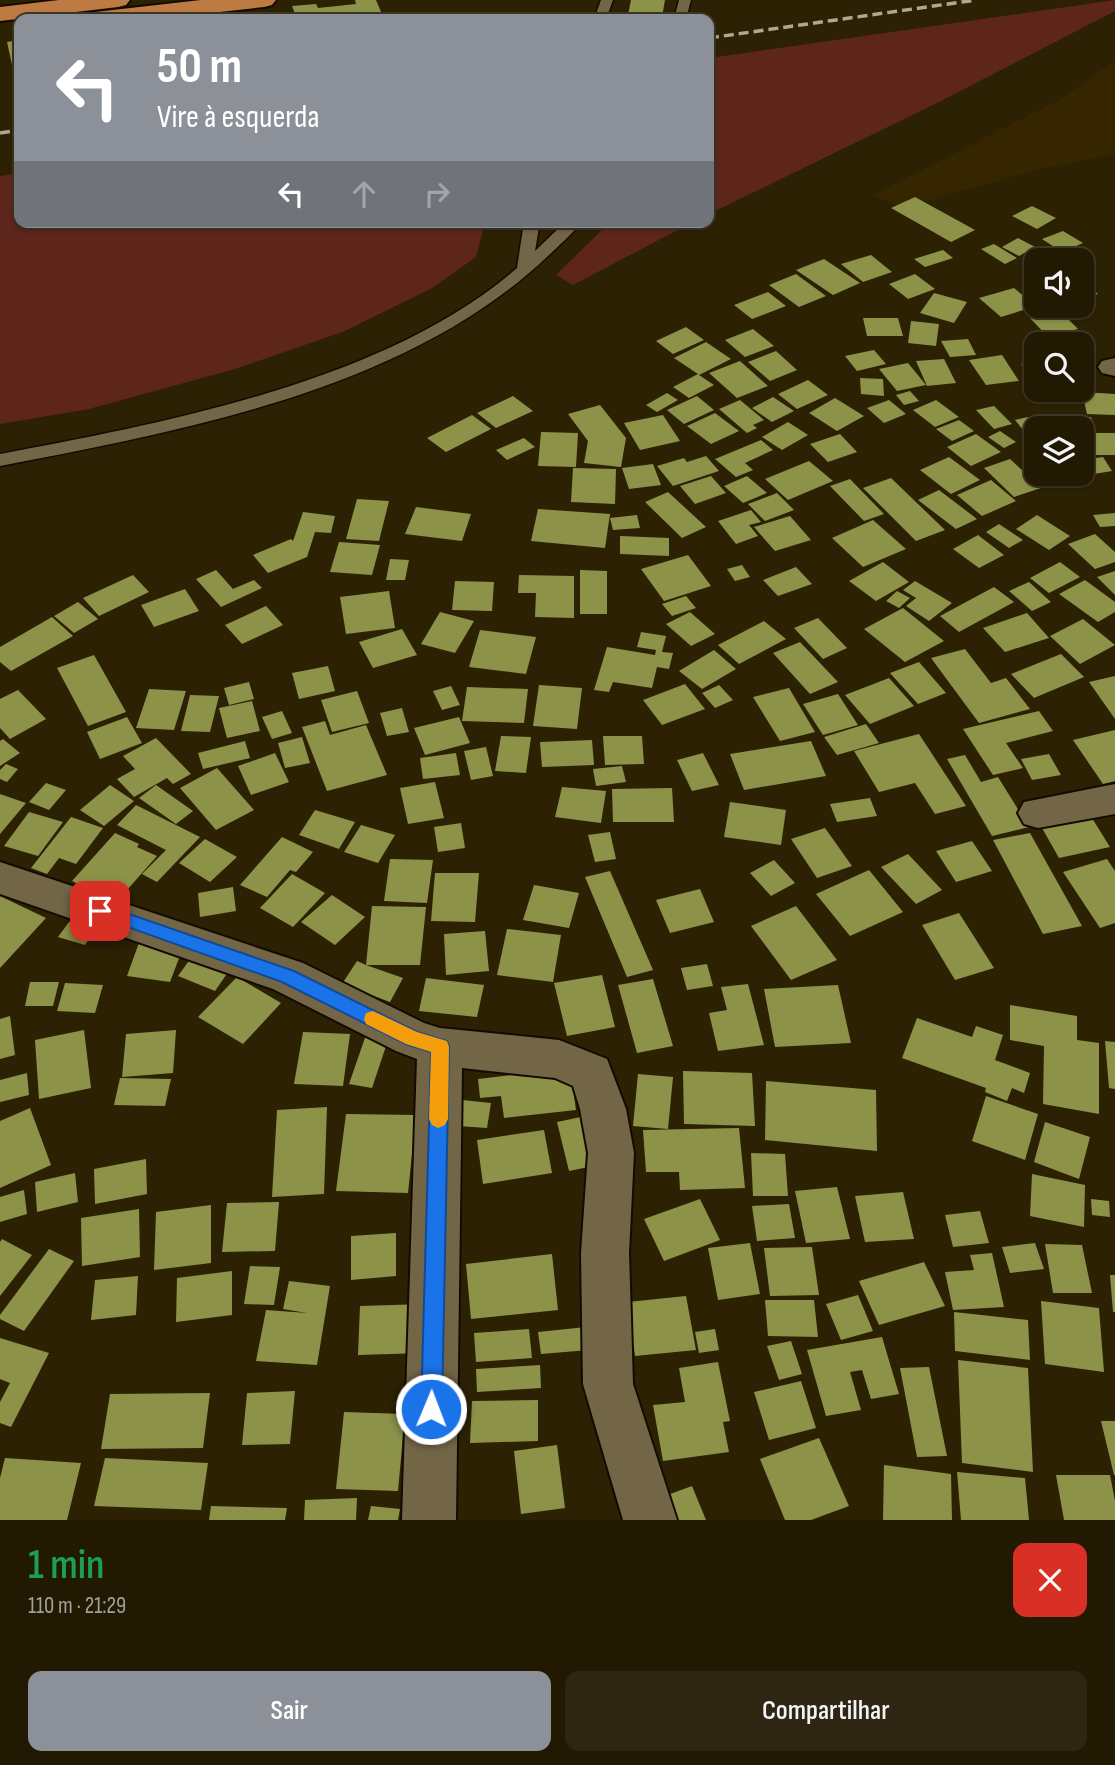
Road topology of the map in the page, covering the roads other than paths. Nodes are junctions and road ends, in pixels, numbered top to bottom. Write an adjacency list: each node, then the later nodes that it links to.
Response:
1 (118, 0): 3 (highway)
2 (264, 0): 4 (highway)
3 (0, 14)
4 (139, 14)
5 (530, 228): 7 (lane)
6 (568, 228): 7 (lane)
7 (524, 271): 8 (lane)
8 (0, 460)
9 (1115, 799): 10 (street)
10 (1038, 813)
11 (0, 878): 12 (street)
12 (440, 1047): 13 (street); 14 (street)
13 (429, 1520)
14 (650, 1520)

